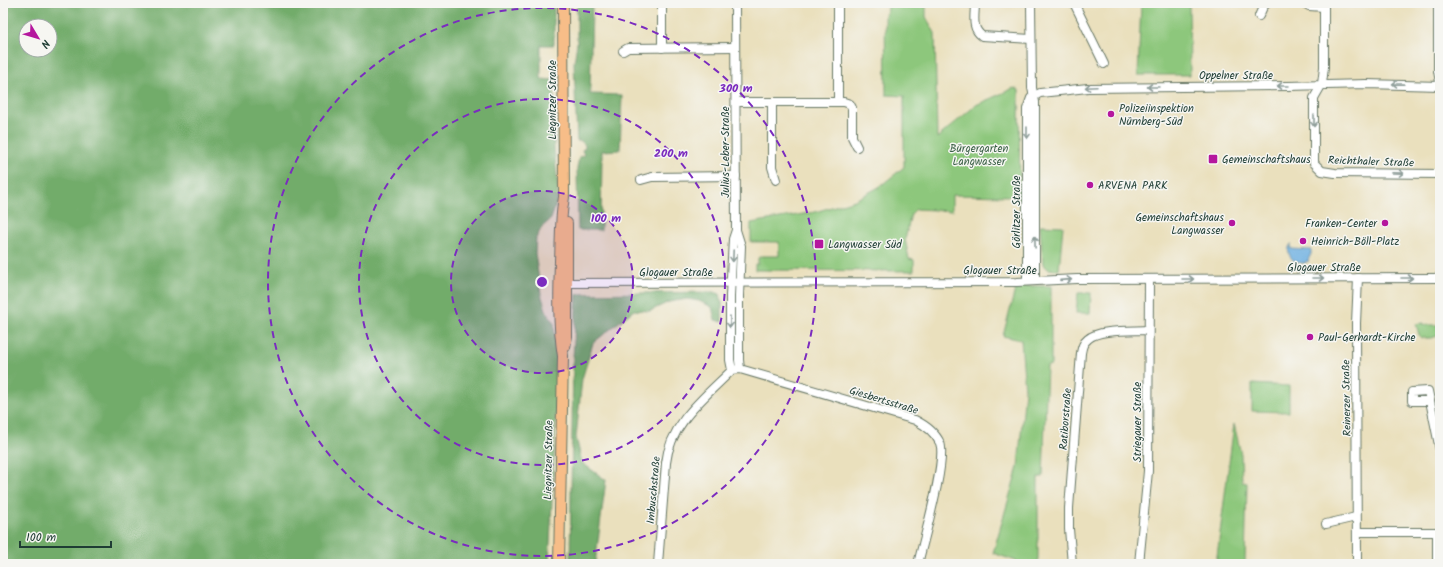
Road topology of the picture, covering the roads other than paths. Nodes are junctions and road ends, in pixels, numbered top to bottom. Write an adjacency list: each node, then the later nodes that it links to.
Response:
1 (563, 3): 34 (main road, Liegnitzer Straße)
2 (662, 3): 15 (street)
3 (735, 3): 14 (street, Julius-Leber-Straße)
4 (838, 3): 22 (street)
5 (975, 3): 13 (street)
6 (1031, 3): 13 (street, Görlitzer Straße)
7 (1074, 3): 17 (street)
8 (1267, 3): 12 (street)
9 (1304, 3): 11 (street)
10 (1438, 3): 18 (street)
11 (1324, 5): 19 (street, Reichthaler Straße)
12 (1260, 16)
13 (1031, 39): 21 (street, Görlitzer Straße)
14 (735, 47): 15 (street); 23 (street, Julius-Leber-Straße)
15 (662, 48): 16 (street)
16 (623, 51)
17 (1104, 64)
18 (1440, 82)
19 (1322, 84): 20 (street, Oppelner Straße, one-way to 19); 21 (street, Oppelner Straße, one-way to 21); 26 (street, Reichthaler Straße, one-way to 26)
20 (1440, 86)
21 (1033, 96): 33 (street, Görlitzer Straße)
22 (838, 101): 24 (street); 25 (street)
23 (736, 102): 24 (street); 27 (street, Julius-Leber-Straße)
24 (772, 103): 29 (street)
25 (857, 147)
26 (1440, 174)
27 (736, 176): 28 (street); 35 (street, Julius-Leber-Straße)
28 (641, 180)
29 (776, 180)
30 (1358, 278): 31 (street, Glogauer Straße, one-way to 31); 32 (street, Glogauer Straße, one-way to 30); 40 (street, Reinerzer Straße)
31 (1440, 278)
32 (1149, 279): 33 (street, Glogauer Straße, one-way to 32); 36 (street, Striegauer Straße)
33 (1031, 281): 35 (street, Glogauer Straße)
34 (564, 283): 35 (street, Glogauer Straße); 44 (main road, Liegnitzer Straße)
35 (735, 283): 37 (street)
36 (1148, 330): 47 (street, Ratiborstraße); 48 (street, Striegauer Straße)
37 (736, 370): 45 (street, Imbuschstraße); 46 (street, Giesbertsstraße)
38 (1429, 401): 39 (street)
39 (1440, 450)
40 (1356, 517): 41 (street); 43 (street, Reinerzer Straße)
41 (1326, 524)
42 (1439, 530): 43 (street); 50 (street)
43 (1358, 532): 49 (street, Reinerzer Straße)
44 (559, 564)
45 (658, 564)
46 (918, 564)
47 (1072, 564)
48 (1139, 564)
49 (1357, 564)
50 (1437, 564)

